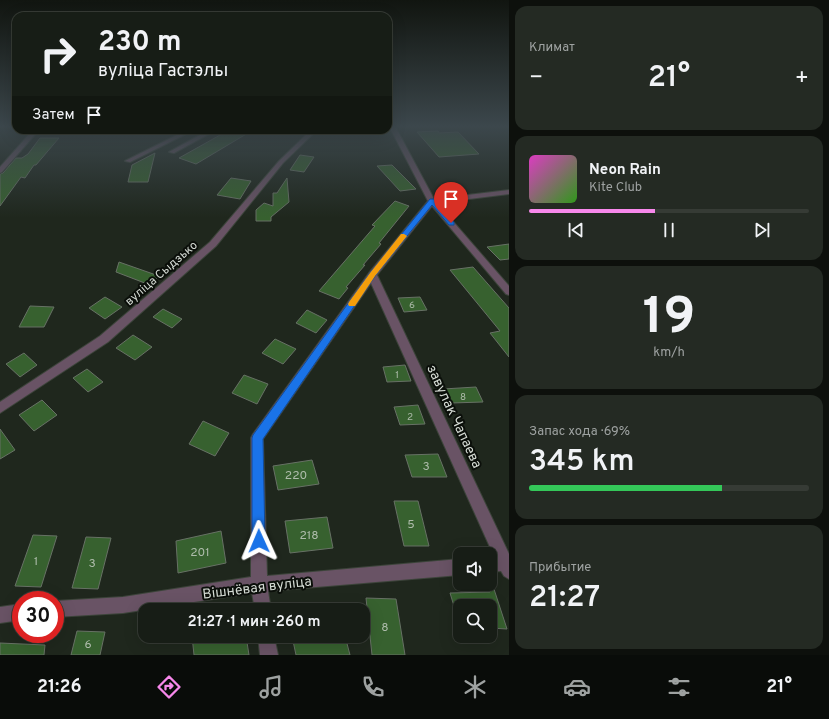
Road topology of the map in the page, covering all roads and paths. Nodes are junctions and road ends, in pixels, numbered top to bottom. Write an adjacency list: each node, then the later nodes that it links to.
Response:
1 (12, 157): 6 (street)
2 (137, 157): 5 (lane)
3 (287, 157): 11 (street, вуліца Сыдзько)
4 (409, 157): 8 (street)
5 (128, 161)
6 (0, 170)
7 (509, 192): 8 (street)
8 (432, 200): 9 (street); 10 (street)
9 (372, 275): 13 (street, завулак Чапаева); 15 (street)
10 (509, 292)
11 (0, 408)
12 (497, 565): 13 (street)
13 (507, 567)
14 (453, 568): 15 (street, Вішнёвая вуліца)
15 (259, 584): 16 (street); 17 (street, Вішнёвая вуліца)
16 (262, 603)
17 (64, 608)
18 (12, 613): 19 (street)
19 (0, 615)
20 (267, 643): 21 (street)
21 (268, 655)

